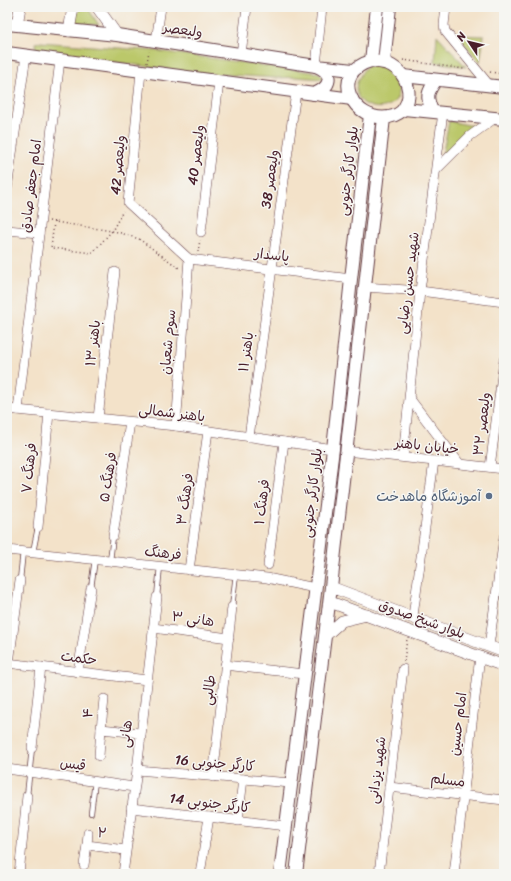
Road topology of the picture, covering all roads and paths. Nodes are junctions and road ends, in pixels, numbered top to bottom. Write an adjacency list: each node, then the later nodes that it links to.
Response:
1 (20, 7): 10 (street)
2 (73, 7): 11 (street)
3 (97, 7): 12 (street)
4 (161, 7): 13 (street)
5 (247, 7): 15 (street)
6 (322, 7): 21 (street)
7 (377, 7): 19 (main road)
8 (390, 7): 20 (main road)
9 (446, 7): 23 (street)
10 (12, 25): 11 (main road, ولیعصر)
11 (69, 31): 12 (main road, ولیعصر)
12 (117, 36): 13 (main road, ولیعصر)
13 (154, 41): 15 (main road, ولیعصر); 24 (path)
14 (7, 53): 16 (main road)
15 (241, 54): 21 (main road, ولیعصر)
16 (26, 55): 17 (main road); 40 (street)
17 (60, 60): 24 (main road); 42 (street, امام جعفر صادق)
18 (403, 60): 23 (path)
19 (371, 61): 20 (main road); 22 (main road)
20 (384, 62): 26 (main road)
21 (316, 66): 22 (main road, ولیعصر); 32 (main road)
22 (354, 70): 33 (main road)
23 (478, 70): 25 (path); 29 (street)
24 (143, 72): 28 (main road); 41 (street, ولیعصر 42)
25 (504, 74)
26 (403, 76): 27 (main road); 34 (main road)
27 (436, 80): 29 (main road); 35 (main road)
28 (219, 82): 31 (main road); 46 (street, ولیعصر 40)
29 (490, 86): 30 (main road)
30 (504, 87)
31 (296, 92): 32 (main road); 49 (street, ولیعصر 38)
32 (314, 94): 33 (main road)
33 (352, 99): 36 (main road)
34 (404, 108): 35 (main road); 37 (main road)
35 (438, 112): 38 (main road); 39 (street, شهید حسن رضایی)
36 (370, 116): 37 (main road); 52 (main road, بلوار کارگر جنوبی)
37 (384, 118): 53 (main road, بلوار کارگر جنوبی)
38 (500, 118): 39 (street)
39 (437, 169): 54 (street, شهید حسن رضایی)
40 (7, 189)
41 (128, 203): 45 (path); 48 (street, ولیعصر 42)
42 (41, 220): 43 (path); 47 (street, امام جعفر صادق)
43 (54, 222): 45 (path); 45 (path)
44 (7, 230): 47 (street)
45 (112, 231): 51 (path)
46 (201, 232): 48 (path)
47 (39, 233): 59 (street, امام جعفر صادق)
48 (193, 260): 49 (street, پاسدار); 51 (street, سوم شعبان)
49 (272, 270): 52 (street, پاسدار); 67 (street, باهنر ۱۱)
50 (115, 272): 61 (street, باهنر ۱۳)
51 (188, 274): 63 (street, سوم شعبان)
52 (351, 279): 64 (main road, بلوار کارگر جنوبی)
53 (365, 287): 54 (street); 66 (main road, بلوار کارگر جنوبی)
54 (420, 291): 55 (street); 57 (street, شهید حسن رضایی)
55 (504, 302)
56 (504, 360): 74 (street, ولیعصر ۳۲)
57 (410, 399): 71 (street, شهید حسن رضایی); 73 (street)
58 (7, 409): 59 (street, باهنر شمالی)
59 (18, 410): 60 (street, باهنر شمالی)
60 (49, 413): 61 (street, باهنر شمالی); 76 (street, فرهنگ ۷)
61 (98, 418): 62 (street, باهنر شمالی)
62 (130, 422): 63 (street, باهنر شمالی); 77 (street, فرهنگ ۵)
63 (176, 426): 65 (street, باهنر شمالی)
64 (336, 427): 66 (main road); 69 (main road, بلوار کارگر جنوبی)
65 (208, 431): 67 (street, باهنر شمالی); 86 (street, فرهنگ ۳)
66 (349, 431): 70 (main road, بلوار کارگر جنوبی)
67 (249, 437): 68 (street, باهنر شمالی)
68 (284, 442): 69 (street, باهنر شمالی); 84 (street, فرهنگ ۱)
69 (333, 449): 70 (main road); 91 (main road, بلوار کارگر جنوبی)
70 (346, 451): 71 (street, خیابان باهنر); 89 (main road, بلوار کارگر جنوبی)
71 (403, 457): 72 (street, خیابان باهنر)
72 (434, 461): 73 (street, خیابان باهنر); 96 (street)
73 (459, 463): 74 (street, خیابان باهنر)
74 (490, 467): 75 (street, خیابان باهنر)
75 (504, 469)
76 (38, 527): 81 (lane)
77 (113, 536): 83 (lane)
78 (504, 537): 101 (street)
79 (7, 550): 80 (street, فرهنگ)
80 (23, 551): 81 (street, فرهنگ); 88 (lane)
81 (33, 552): 82 (street, فرهنگ)
82 (95, 559): 83 (street, فرهنگ); 90 (lane)
83 (110, 561): 85 (street, فرهنگ)
84 (268, 565)
85 (160, 566): 86 (street, فرهنگ); 92 (lane)
86 (189, 570): 87 (street, فرهنگ)
87 (236, 574): 91 (street, فرهنگ); 94 (lane)
88 (20, 580): 104 (street)
89 (332, 587): 91 (main road); 93 (main road, بلوار کارگر جنوبی); 96 (street, بلوار شیخ صدوق)
90 (91, 588): 109 (street)
91 (315, 588): 93 (main road); 110 (main road, بلوار کارگر جنوبی)
92 (157, 597): 97 (street, هانی)
93 (330, 602): 95 (street, بلوار شیخ صدوق); 99 (main road, بلوار کارگر جنوبی)
94 (232, 607): 100 (street, طالبی)
95 (368, 615): 98 (street, بلوار شیخ صدوق); 99 (street)
96 (413, 616): 101 (street, بلوار شیخ صدوق)
97 (153, 628): 100 (street, هانی ۳); 111 (street, هانی)
98 (408, 630): 103 (street, بلوار شیخ صدوق); 108 (path)
99 (325, 636): 142 (main road, بلوار کارگر جنوبی)
100 (229, 638): 105 (street, طالبی)
101 (489, 646): 102 (street, بلوار شیخ صدوق)
102 (504, 652)
103 (480, 656): 106 (street, بلوار شیخ صدوق); 127 (street, امام حسین)
104 (8, 663): 107 (street, حکمت)
105 (225, 665): 110 (street); 120 (street, طالبی)
106 (504, 666)
107 (41, 667): 109 (street, حکمت); 115 (street)
108 (403, 668): 125 (street, شهید یزدانی)
109 (78, 672): 111 (street, حکمت)
110 (304, 674): 123 (main road, بلوار کارگر جنوبی)
111 (147, 680): 114 (street, هانی)
112 (104, 699): 113 (street, ۴)
113 (101, 729): 114 (street, ۴); 116 (street, ۴)
114 (140, 733): 118 (street, هانی)
115 (32, 748): 119 (lane)
116 (99, 756)
117 (7, 769): 119 (street, قیس)
118 (137, 770): 120 (street, کارگر جنوبی 16); 124 (street, هانی)
119 (30, 772): 122 (street, قیس); 126 (lane)
120 (213, 777): 121 (street, کارگر جنوبی 16)
121 (243, 779): 123 (street, کارگر جنوبی 16); 132 (street)
122 (95, 781): 124 (street, قیس); 130 (lane)
123 (291, 783): 133 (main road, بلوار کارگر جنوبی)
124 (134, 787): 129 (street, هانی)
125 (389, 787): 127 (street, مسلم); 143 (street, شهید یزدانی)
126 (27, 796): 138 (street)
127 (463, 796): 128 (street, مسلم); 144 (street, امام حسین)
128 (504, 800)
129 (131, 808): 131 (street, کارگر جنوبی 14); 136 (street, هانی)
130 (91, 813)
131 (210, 817): 132 (street, کارگر جنوبی 14); 140 (street)
132 (238, 821): 133 (street, کارگر جنوبی 14)
133 (286, 826): 141 (main road, بلوار کارگر جنوبی)
134 (88, 833): 135 (street, ۲)
135 (87, 845): 136 (street, ۲); 137 (street)
136 (125, 850): 139 (street, هانی)
137 (84, 865)
138 (19, 874)
139 (123, 874)
140 (200, 874)
141 (280, 874)
142 (296, 874)
143 (379, 874)
144 (454, 874)

